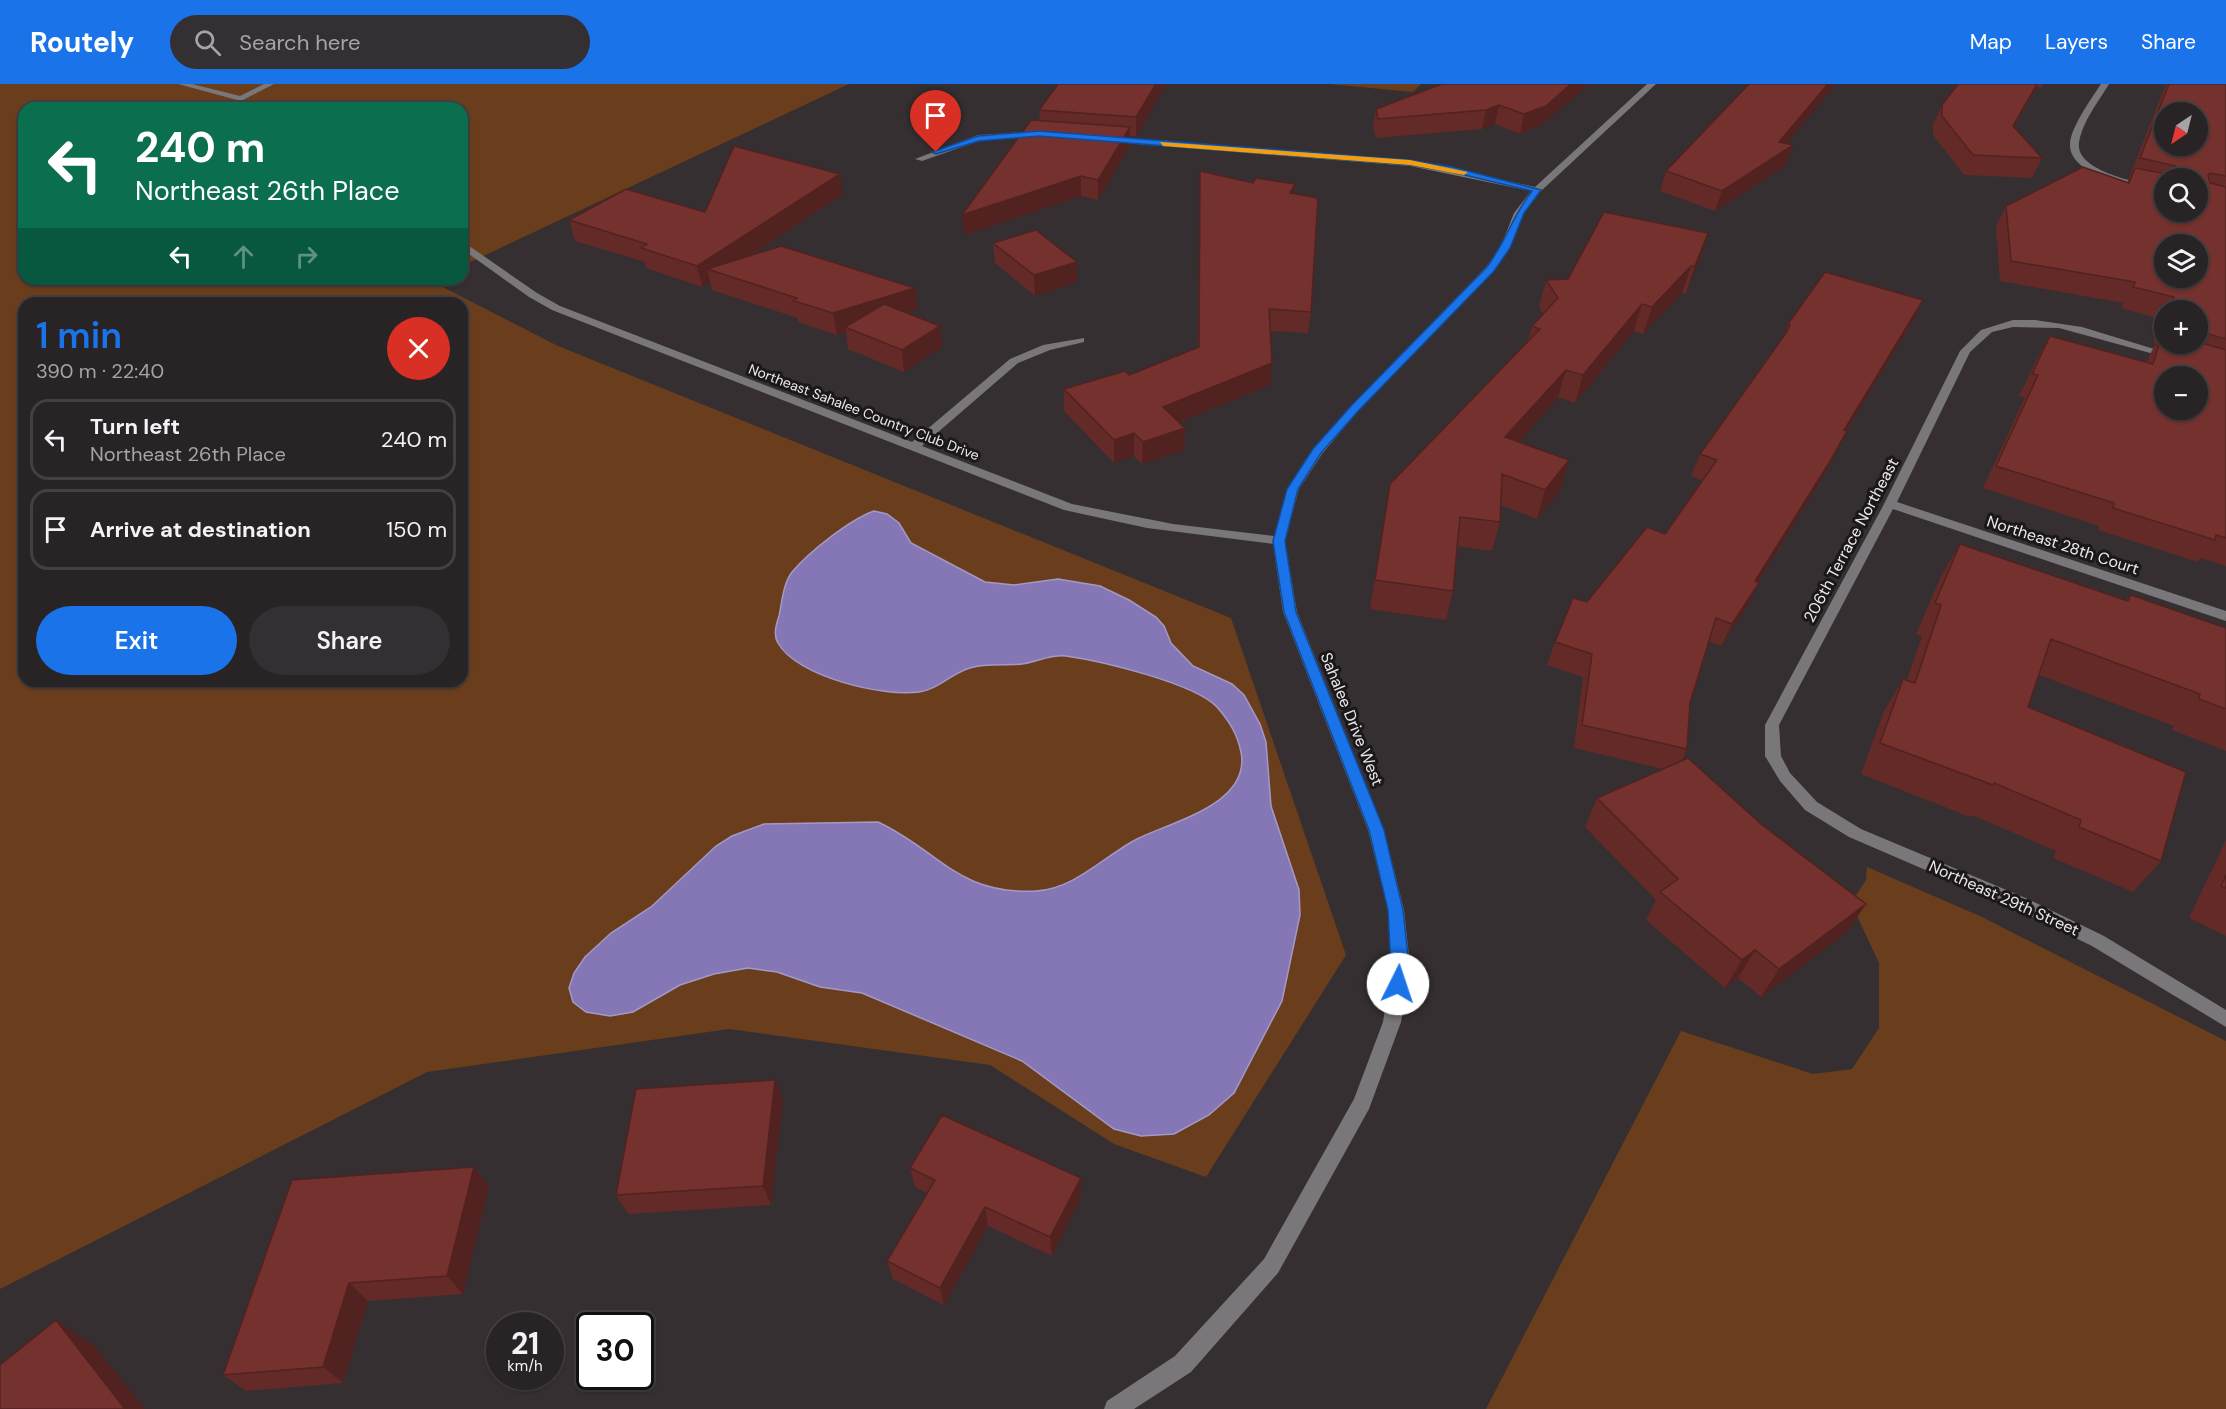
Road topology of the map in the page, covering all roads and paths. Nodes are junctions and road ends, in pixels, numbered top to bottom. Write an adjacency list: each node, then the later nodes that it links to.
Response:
1 (182, 84): 5 (street)
2 (270, 84): 5 (street)
3 (1652, 84): 11 (street, Sahalee Drive West)
4 (2105, 84): 10 (street)
5 (241, 99): 6 (street)
6 (245, 102)
7 (1050, 135): 9 (street)
8 (1097, 138): 11 (street)
9 (920, 159)
10 (2154, 188)
11 (1537, 190): 17 (street, Sahalee Drive West)
12 (468, 248): 15 (street, Northeast Sahalee Country Club Drive)
13 (1080, 340): 15 (street)
14 (2182, 358): 16 (street, 206th Terrace Northeast)
15 (914, 447): 17 (street, Northeast Sahalee Country Club Drive)
16 (1890, 504): 18 (street, Northeast 28th Court); 19 (street, 206th Terrace Northeast)
17 (1279, 541): 21 (street, Sahalee Drive West)
18 (2226, 616)
19 (1785, 777): 20 (street, Northeast 29th Street)
20 (2226, 1019)
21 (1115, 1409)

